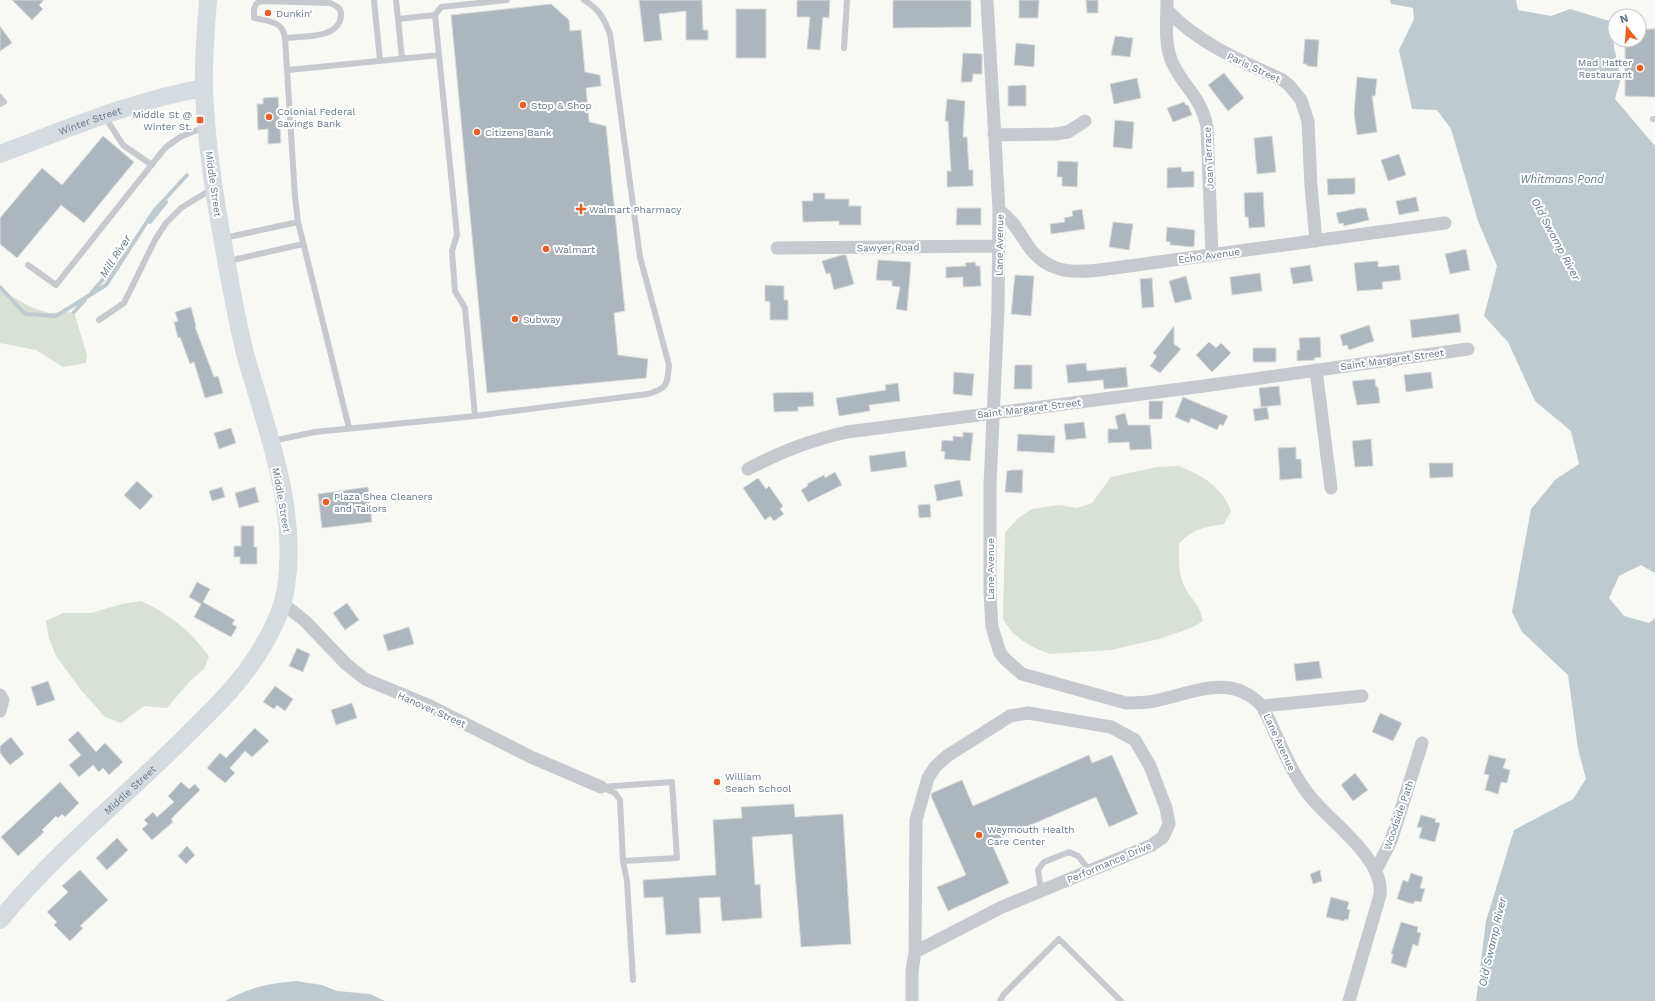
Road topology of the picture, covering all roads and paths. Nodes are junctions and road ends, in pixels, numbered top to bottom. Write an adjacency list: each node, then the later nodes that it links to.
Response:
1 (208, 0): 17 (main road, Middle Street)
2 (374, 0): 15 (lane)
3 (396, 0): 10 (lane)
4 (507, 0): 9 (lane)
5 (584, 0): 42 (lane)
6 (847, 0): 12 (lane)
7 (987, 0): 23 (street, Lane Avenue)
8 (1167, 5): 31 (street, Paris Street); 35 (street, Joan Terrace)
9 (435, 15): 10 (lane); 13 (lane)
10 (398, 19): 14 (lane)
11 (285, 38): 11 (lane); 16 (lane)
12 (844, 48)
13 (439, 55): 14 (lane); 42 (lane)
14 (402, 58): 15 (lane)
15 (380, 61): 16 (lane)
16 (288, 70): 28 (lane)
17 (204, 88): 20 (main road, Winter Street); 22 (main road, Middle Street)
18 (0, 97): 19 (lane)
19 (0, 104)
20 (104, 116): 24 (main road, Winter Street); 25 (lane)
21 (1085, 121): 23 (street)
22 (207, 127): 25 (lane); 26 (main road, Middle Street)
23 (994, 135): 27 (street, Lane Avenue)
24 (0, 154)
25 (152, 166): 37 (lane)
26 (214, 188): 30 (main road, Middle Street); 38 (lane)
27 (999, 210): 33 (street, Lane Avenue); 35 (street, Echo Avenue)
28 (298, 222): 30 (lane); 32 (lane)
29 (1445, 222): 31 (street, Echo Avenue)
30 (222, 238): 36 (main road, Middle Street)
31 (1316, 241): 35 (street, Echo Avenue)
32 (303, 244): 36 (lane); 43 (lane)
33 (999, 246): 34 (street, Sawyer Road); 41 (street, Lane Avenue)
34 (777, 248)
35 (1212, 255)
36 (226, 261): 44 (main road, Middle Street)
37 (28, 265)
38 (98, 320)
39 (1468, 349): 40 (street, Saint Margaret Street)
40 (1316, 370): 41 (street, Saint Margaret Street); 46 (street)
41 (994, 413): 45 (street, Saint Margaret Street); 50 (street, Lane Avenue)
42 (475, 416): 43 (lane)
43 (349, 428): 44 (lane)
44 (271, 442): 47 (main road, Middle Street)
45 (748, 469)
46 (1331, 488)
47 (282, 603): 53 (street, Hanover Street); 58 (main road, Middle Street)
48 (0, 695): 51 (street)
49 (1362, 696): 50 (street)
50 (1262, 706): 55 (street, Lane Avenue)
51 (0, 711)
52 (1422, 743): 55 (street, Woodside Path)
53 (601, 787): 54 (lane); 54 (lane)
54 (623, 861): 60 (lane)
55 (1376, 870): 64 (street)
56 (1090, 871): 57 (street, Performance Drive); 57 (lane); 59 (street, Performance Drive)
57 (1041, 891): 59 (street, Performance Drive)
58 (0, 920)
59 (915, 952): 61 (street, Performance Drive)
60 (633, 980)
61 (912, 1001)
62 (1000, 1001): 63 (lane)
63 (1121, 1001)
64 (1349, 1001)

